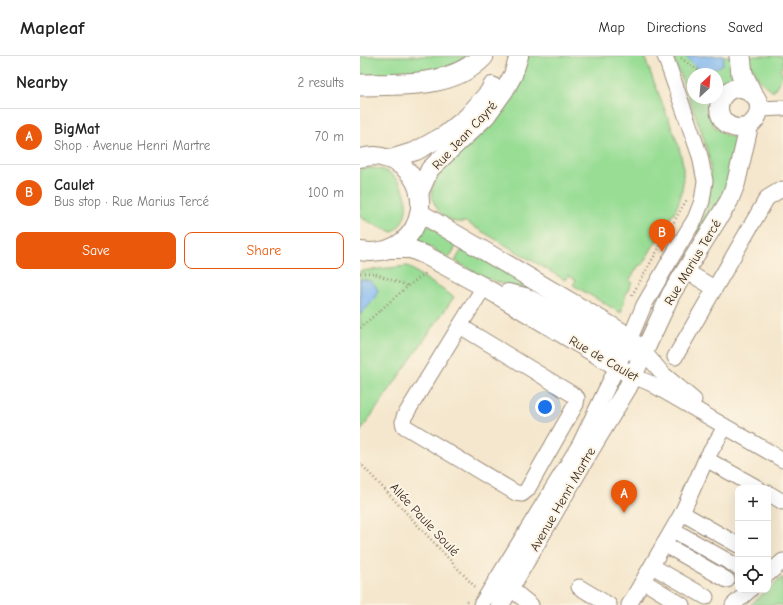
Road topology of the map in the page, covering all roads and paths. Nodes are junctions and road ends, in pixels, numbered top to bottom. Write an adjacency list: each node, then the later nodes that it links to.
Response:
1 (483, 56): 8 (highway)
2 (506, 56): 15 (main road, Rue Jean Cayré)
3 (519, 56): 17 (main road, Rue Jean Cayré)
4 (665, 56): 31 (street)
5 (679, 56): 7 (path)
6 (740, 56): 10 (highway)
7 (695, 68)
8 (360, 85)
9 (723, 88): 10 (main road)
10 (755, 100): 12 (street); 13 (main road)
11 (719, 104): 13 (main road)
12 (783, 108)
13 (749, 126): 23 (main road, Rue Marius Tercé)
14 (360, 158): 15 (main road)
15 (390, 159): 17 (main road)
16 (783, 190): 27 (street)
17 (419, 193): 19 (main road)
18 (688, 196): 28 (path)
19 (420, 213): 20 (main road); 31 (main road, Rue de Caulet)
20 (391, 249): 21 (main road, Rue de Caulet); 26 (main road, Rue de Caulet)
21 (360, 251)
22 (429, 270): 25 (path)
23 (686, 271): 27 (street); 32 (main road, Rue Marius Tercé)
24 (360, 273): 25 (path)
25 (408, 286): 30 (path)
26 (484, 287): 29 (street); 31 (main road, Rue de Caulet); 34 (main road, Rue de Caulet)
27 (714, 288): 33 (street)
28 (631, 299)
29 (460, 326): 29 (street)
30 (360, 328)
31 (627, 345): 32 (main road, Rue de Caulet); 34 (street)
32 (644, 352): 35 (main road, Rue Marius Tercé); 37 (street, Rue de Caulet)
33 (675, 357)
34 (617, 366): 35 (main road, Rue de Caulet); 59 (street)
35 (633, 376): 36 (main road, Rue Marius Tercé); 37 (street, Rue de Caulet)
36 (624, 394): 56 (main road, Avenue Henri Martre)
37 (725, 427): 38 (street); 39 (street, Rue de Caulet)
38 (706, 458): 41 (street); 44 (street)
39 (783, 460)
40 (360, 463): 54 (path, Allée Paule Soulé)
41 (753, 485)
42 (771, 495): 43 (street)
43 (783, 502)
44 (682, 513): 45 (street); 46 (street)
45 (672, 530): 47 (street); 49 (street)
46 (735, 543)
47 (664, 544): 50 (street); 52 (street)
48 (783, 561): 51 (street)
49 (735, 564)
50 (652, 566): 53 (street); 58 (street)
51 (771, 571)
52 (727, 580)
53 (643, 582): 63 (street); 64 (street)
54 (475, 587)
55 (578, 587): 62 (street)
56 (510, 588): 60 (main road, Avenue Henri Martre); 61 (street)
57 (747, 593): 65 (street)
58 (706, 597)
59 (481, 605)
60 (500, 605)
61 (531, 605)
62 (609, 605)
63 (629, 605)
64 (682, 605)
65 (733, 605)

